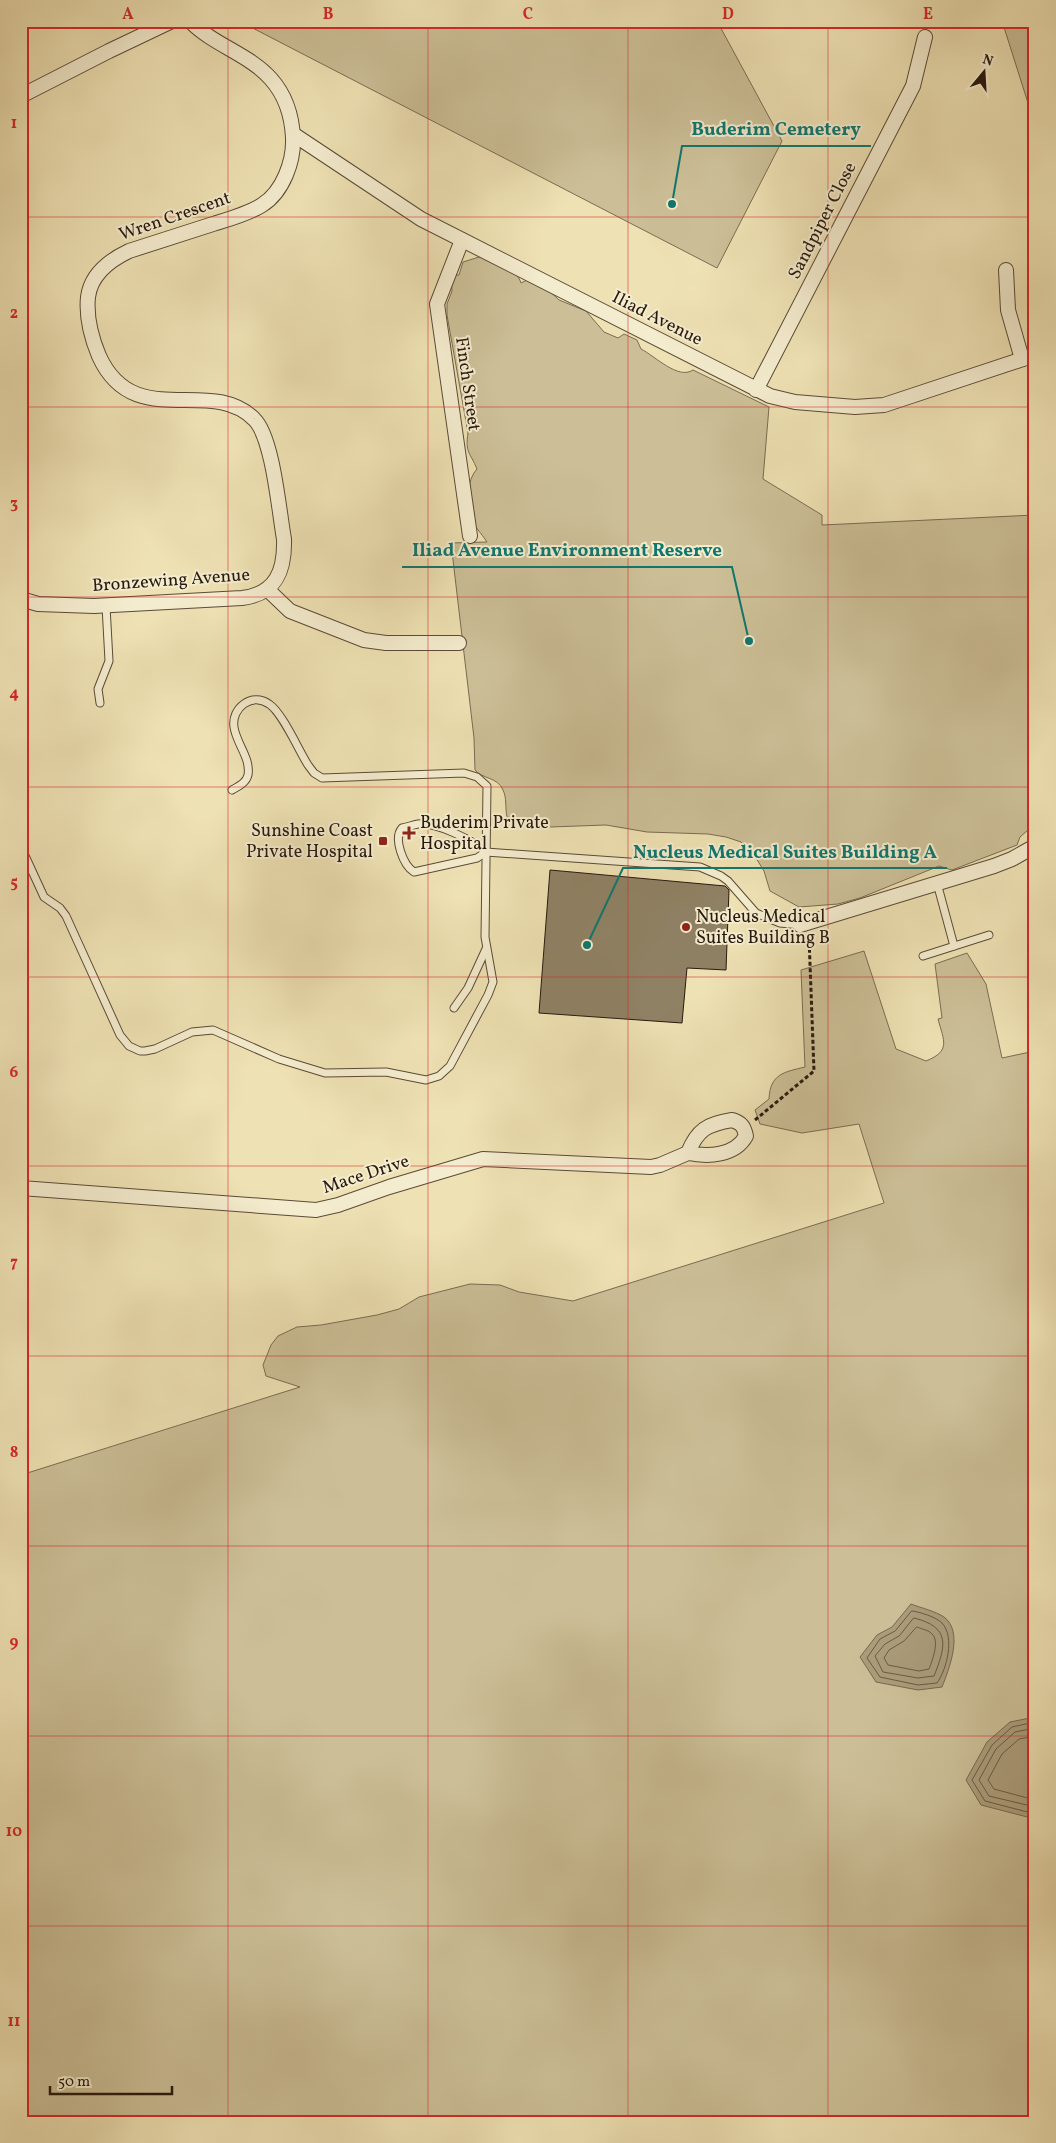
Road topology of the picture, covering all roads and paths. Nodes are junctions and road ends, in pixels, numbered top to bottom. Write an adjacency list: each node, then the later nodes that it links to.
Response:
1 (172, 21): 4 (street)
2 (190, 21): 5 (street, Wren Crescent)
3 (925, 38): 9 (street, Sandpiper Close)
4 (21, 96)
5 (293, 134): 6 (street, Iliad Avenue); 11 (street, Wren Crescent)
6 (462, 240): 9 (street, Iliad Avenue); 10 (street, Finch Street)
7 (1006, 270): 8 (street)
8 (1028, 357): 9 (street, Iliad Avenue)
9 (756, 390)
10 (470, 536)
11 (268, 590): 13 (street, Bronzewing Avenue); 14 (street, Bronzewing Avenue)
12 (21, 599): 13 (street, Bronzewing Avenue)
13 (106, 606): 15 (lane)
14 (459, 642)
15 (100, 703)
16 (232, 790): 19 (lane)
17 (1035, 846): 22 (street)
18 (21, 847): 21 (lane)
19 (486, 852): 19 (lane); 23 (lane); 26 (lane)
20 (21, 863): 21 (lane)
21 (30, 868): 26 (lane)
22 (937, 883): 23 (street); 25 (lane)
23 (804, 924): 29 (path)
24 (989, 935): 25 (lane)
25 (954, 946): 27 (lane)
26 (486, 948): 28 (lane)
27 (923, 956)
28 (454, 1008)
29 (744, 1128): 30 (street, Mace Drive); 30 (street)
30 (688, 1153): 31 (street, Mace Drive)
31 (21, 1188)

